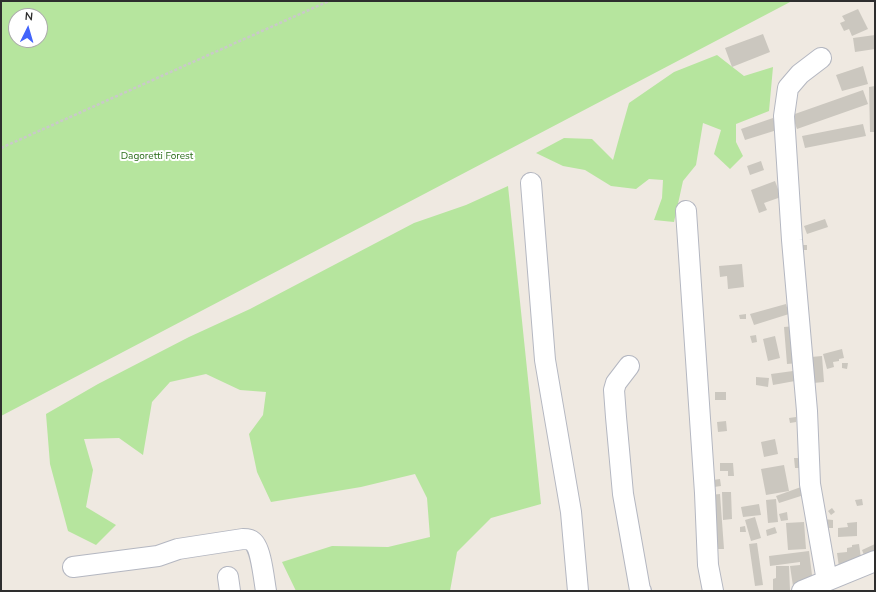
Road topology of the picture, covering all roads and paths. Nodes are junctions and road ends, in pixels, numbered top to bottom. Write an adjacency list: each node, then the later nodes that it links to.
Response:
1 (329, 1): 3 (path)
2 (821, 58): 9 (street)
3 (1, 148)
4 (531, 183): 11 (street)
5 (686, 211): 13 (street)
6 (629, 366): 12 (street)
7 (875, 561): 9 (street)
8 (73, 567): 10 (street)
9 (827, 581): 14 (street)
10 (266, 591)
11 (578, 591)
12 (641, 591)
13 (713, 591)
14 (802, 591)

